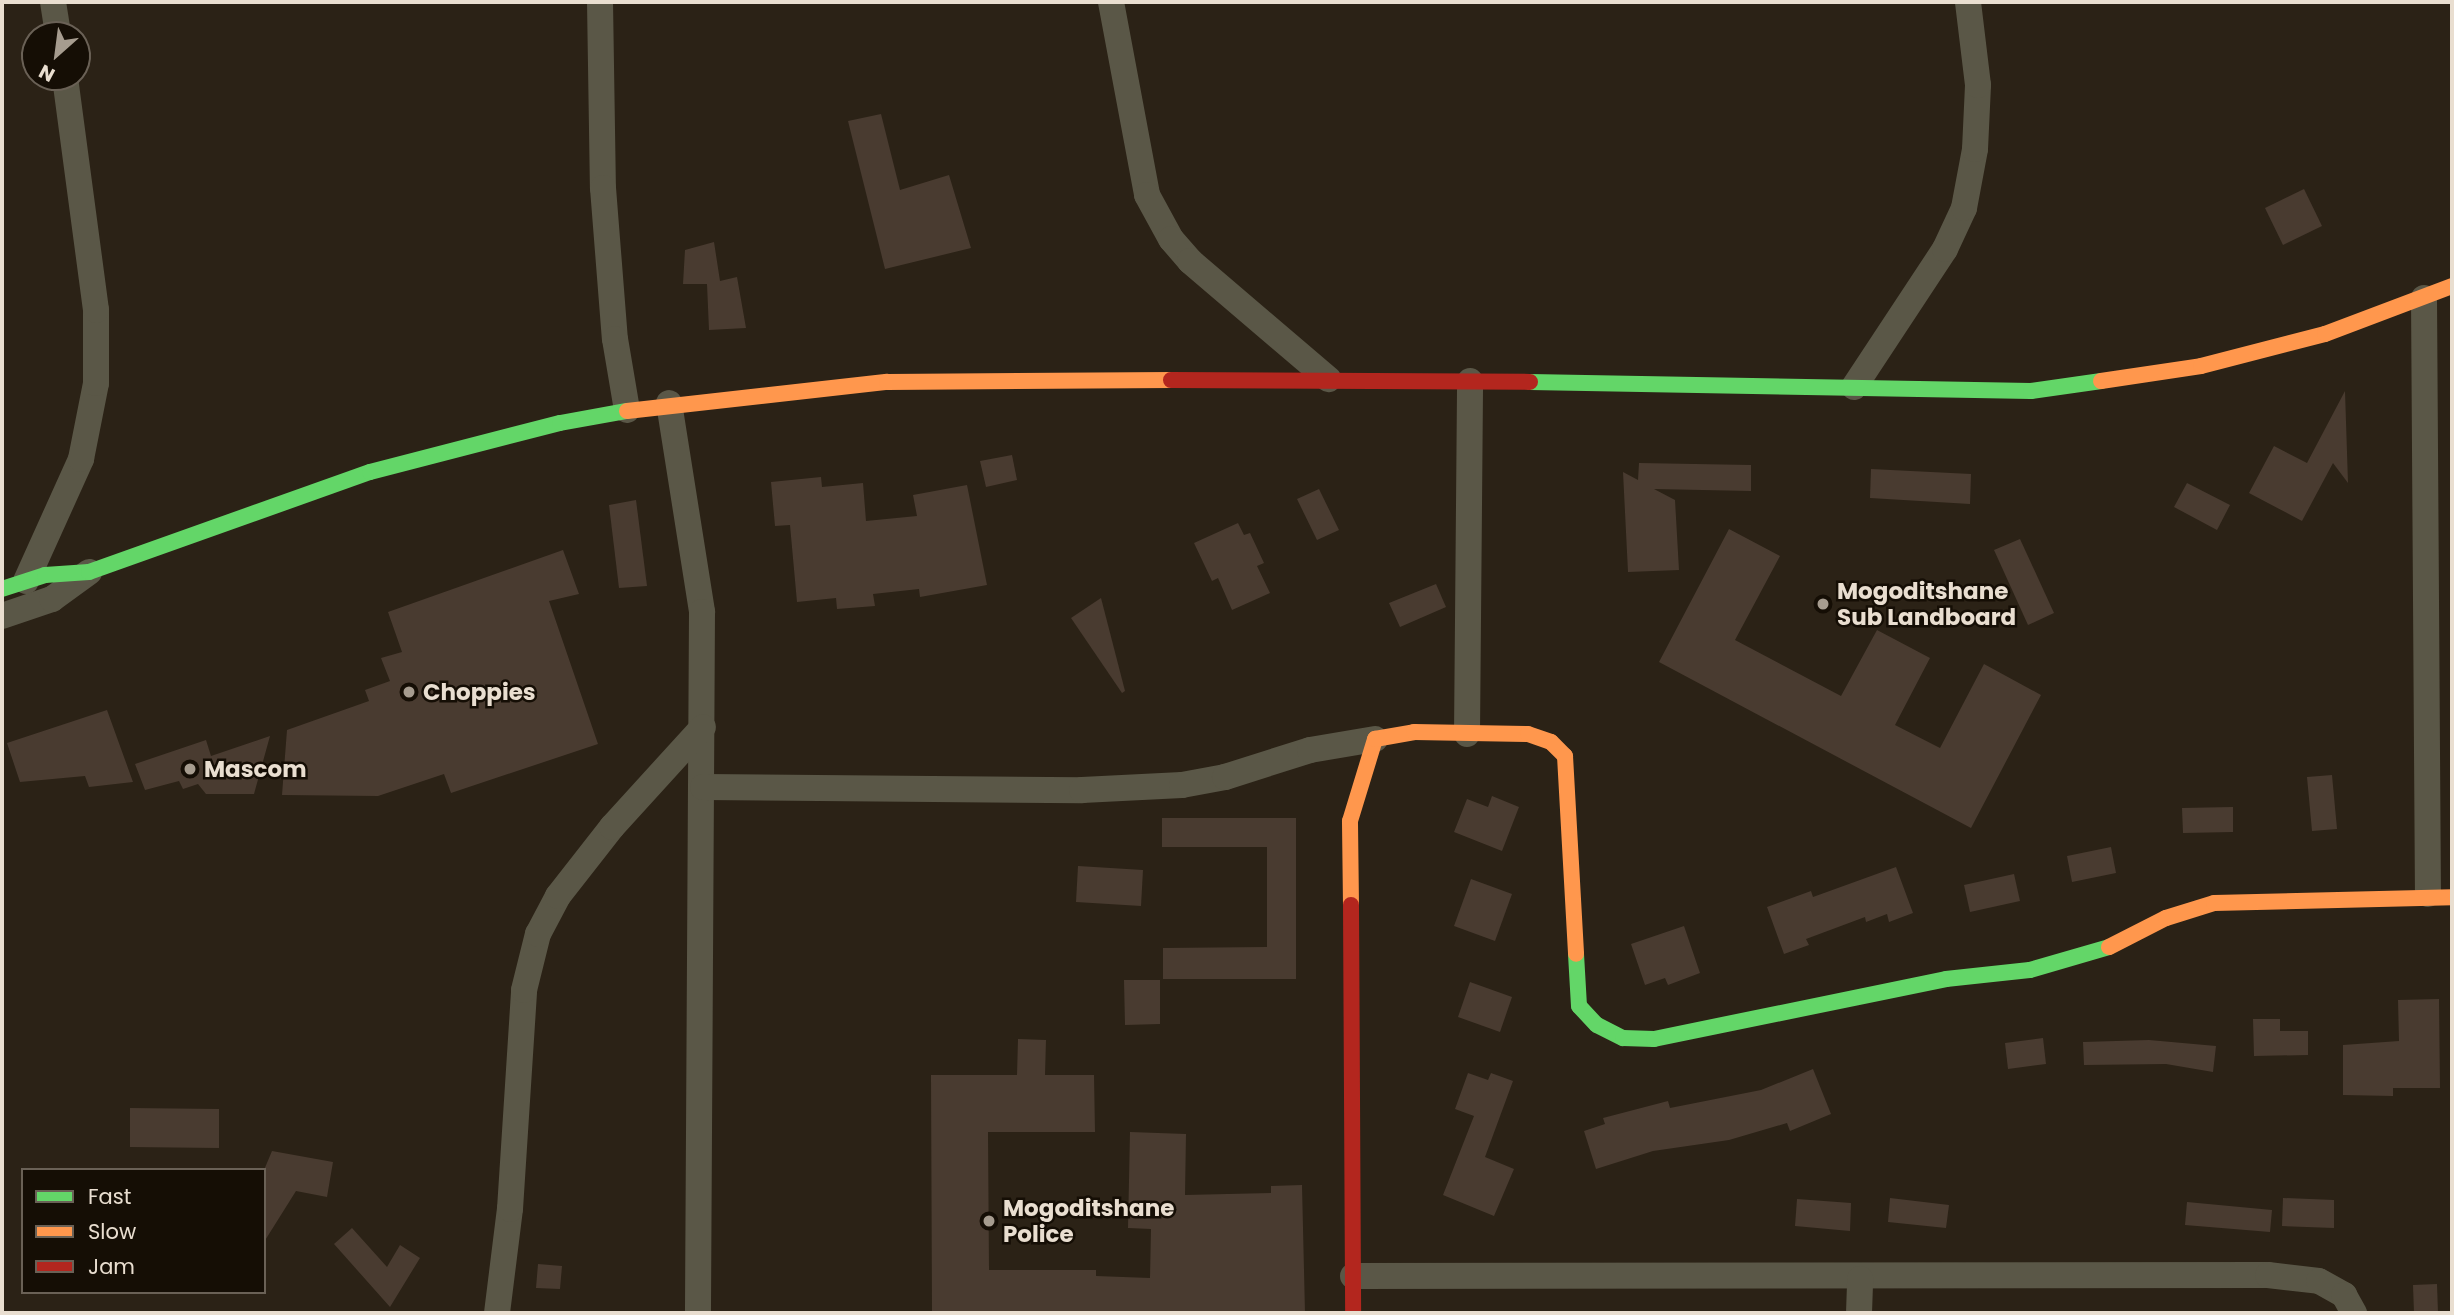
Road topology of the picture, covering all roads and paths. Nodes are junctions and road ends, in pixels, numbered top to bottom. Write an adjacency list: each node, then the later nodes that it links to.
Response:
1 (53, 2): 5 (street)
2 (600, 2): 13 (street)
3 (1111, 2): 9 (street)
4 (1968, 2): 11 (street)
5 (56, 21)
6 (67, 91): 15 (street)
7 (2452, 286): 8 (street)
8 (2424, 298): 11 (street); 21 (street)
9 (1328, 379): 10 (street); 12 (street)
10 (1470, 381): 11 (street); 18 (street)
11 (1854, 387)
12 (669, 402): 13 (street); 17 (street)
13 (627, 410): 14 (street)
14 (89, 572): 15 (street); 16 (street)
15 (14, 585)
16 (2, 616)
17 (703, 727): 20 (street); 24 (street)
18 (1467, 734): 19 (street); 21 (street)
19 (1375, 739): 20 (street); 22 (street)
20 (703, 788): 25 (street)
21 (2440, 896)
22 (1353, 1276): 23 (street); 26 (street)
23 (1860, 1279): 27 (street); 28 (street)
24 (497, 1313)
25 (698, 1313)
26 (1353, 1313)
27 (1859, 1313)
28 (2354, 1313)

